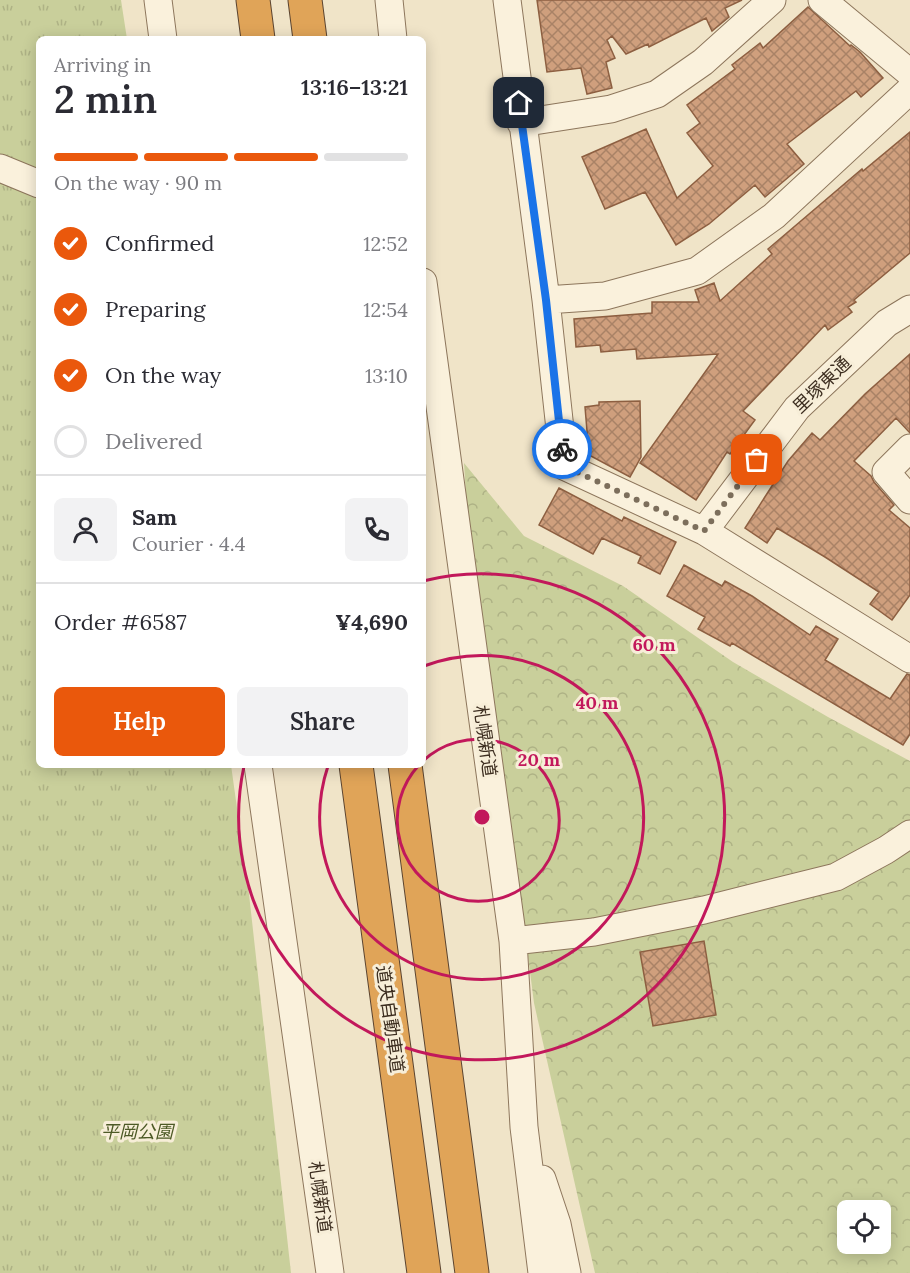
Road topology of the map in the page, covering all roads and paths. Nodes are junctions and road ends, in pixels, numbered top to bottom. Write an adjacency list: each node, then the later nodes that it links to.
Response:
1 (158, 0): 8 (street)
2 (253, 0): 9 (highway)
3 (305, 0): 10 (highway)
4 (389, 0): 11 (street)
5 (507, 0): 14 (street)
6 (772, 0): 14 (street)
7 (822, 0): 12 (street)
8 (163, 36)
9 (258, 36)
10 (310, 36)
11 (393, 36)
12 (910, 73)
13 (910, 90): 17 (street)
14 (521, 123): 17 (street)
15 (0, 168): 16 (street)
16 (36, 183)
17 (546, 300): 22 (street)
18 (426, 304): 28 (street, 札幌新道)
19 (910, 309): 22 (street, 里塚東通)
20 (910, 448): 21 (street)
21 (910, 500)
22 (704, 531): 23 (street)
23 (910, 658)
24 (258, 768): 30 (street, 札幌新道)
25 (356, 768): 31 (highway, 道央自動車道)
26 (405, 768): 32 (highway)
27 (910, 834): 28 (street)
28 (513, 941): 29 (street, 札幌新道)
29 (524, 1127): 33 (street, 札幌新道); 34 (street)
30 (330, 1273)
31 (424, 1273)
32 (472, 1273)
33 (542, 1273)
34 (567, 1273)

